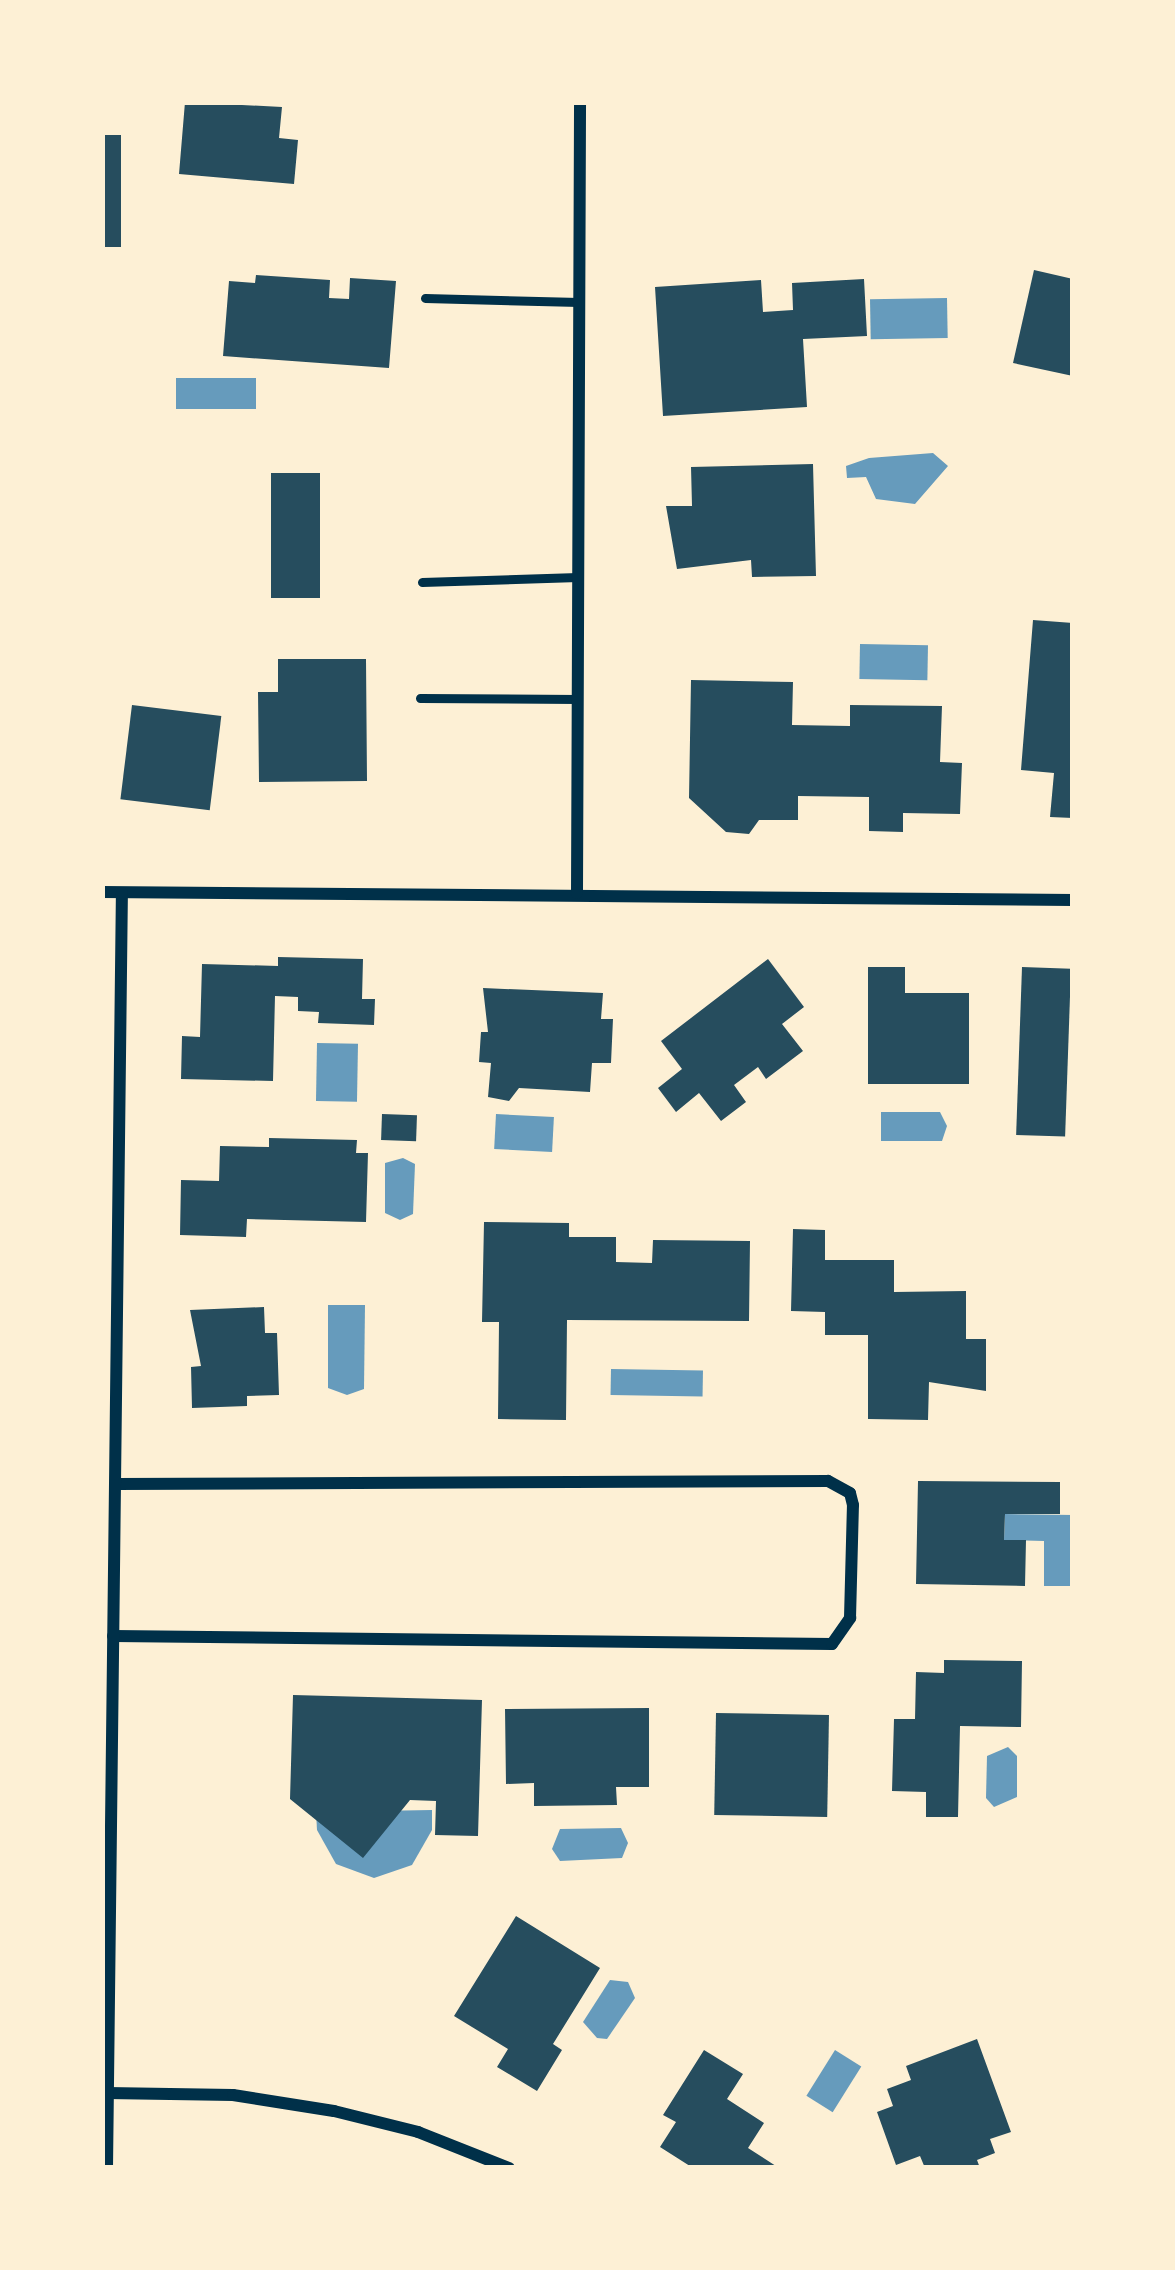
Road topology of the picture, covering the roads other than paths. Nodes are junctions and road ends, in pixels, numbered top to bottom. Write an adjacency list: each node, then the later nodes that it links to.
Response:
1 (580, 102): 3 (street)
2 (425, 298): 3 (lane)
3 (579, 302): 4 (street)
4 (578, 577): 5 (lane); 7 (street)
5 (422, 582)
6 (420, 698): 7 (lane)
7 (578, 699): 10 (street)
8 (102, 892): 9 (street)
9 (122, 892): 10 (street); 12 (street)
10 (578, 893): 11 (street)
11 (1073, 900)
12 (116, 1484): 13 (street); 13 (street)
13 (113, 1636): 14 (street)
14 (106, 2093): 15 (street); 16 (street)
15 (107, 2168)
16 (508, 2168)

